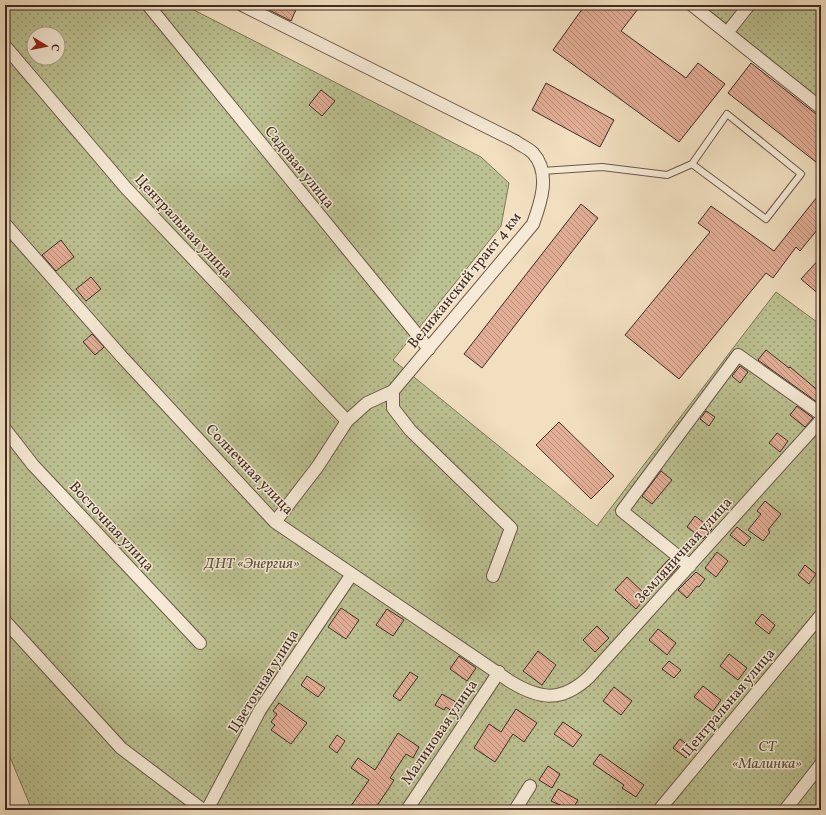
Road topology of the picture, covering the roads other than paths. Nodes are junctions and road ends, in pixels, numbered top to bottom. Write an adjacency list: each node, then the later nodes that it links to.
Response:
1 (148, 5): 11 (street, Садовая улица)
2 (242, 5): 9 (street, Велижанский тракт 4 км)
3 (692, 5): 5 (street)
4 (749, 5): 5 (street)
5 (727, 33): 7 (street)
6 (5, 46): 15 (street, Центральная улица)
7 (821, 108)
8 (692, 164): 8 (lane); 9 (lane)
9 (542, 171): 11 (street, Велижанский тракт 4 км)
10 (5, 224): 17 (street, Солнечная улица)
11 (428, 349): 12 (street, Велижанский тракт 4 км)
12 (393, 391): 15 (street); 20 (street)
13 (821, 414): 18 (street)
14 (821, 420): 18 (street, Земляничная улица)
15 (347, 421): 17 (street)
16 (5, 429): 23 (street, Восточная улица)
17 (275, 522): 19 (street, Солнечная улица)
18 (690, 566): 25 (street, Земляничная улица)
19 (352, 574): 24 (street, Солнечная улица); 29 (street, Цветочная улица)
20 (492, 576)
21 (821, 615): 32 (street, Центральная улица)
22 (5, 621): 28 (street)
23 (200, 643)
24 (499, 672): 25 (street, Солнечная улица); 30 (street, Малиновая улица)
25 (562, 694)
26 (821, 764): 33 (street)
27 (530, 786): 31 (street)
28 (203, 810)
29 (207, 810)
30 (407, 810)
31 (515, 810)
32 (660, 810)
33 (785, 810)

